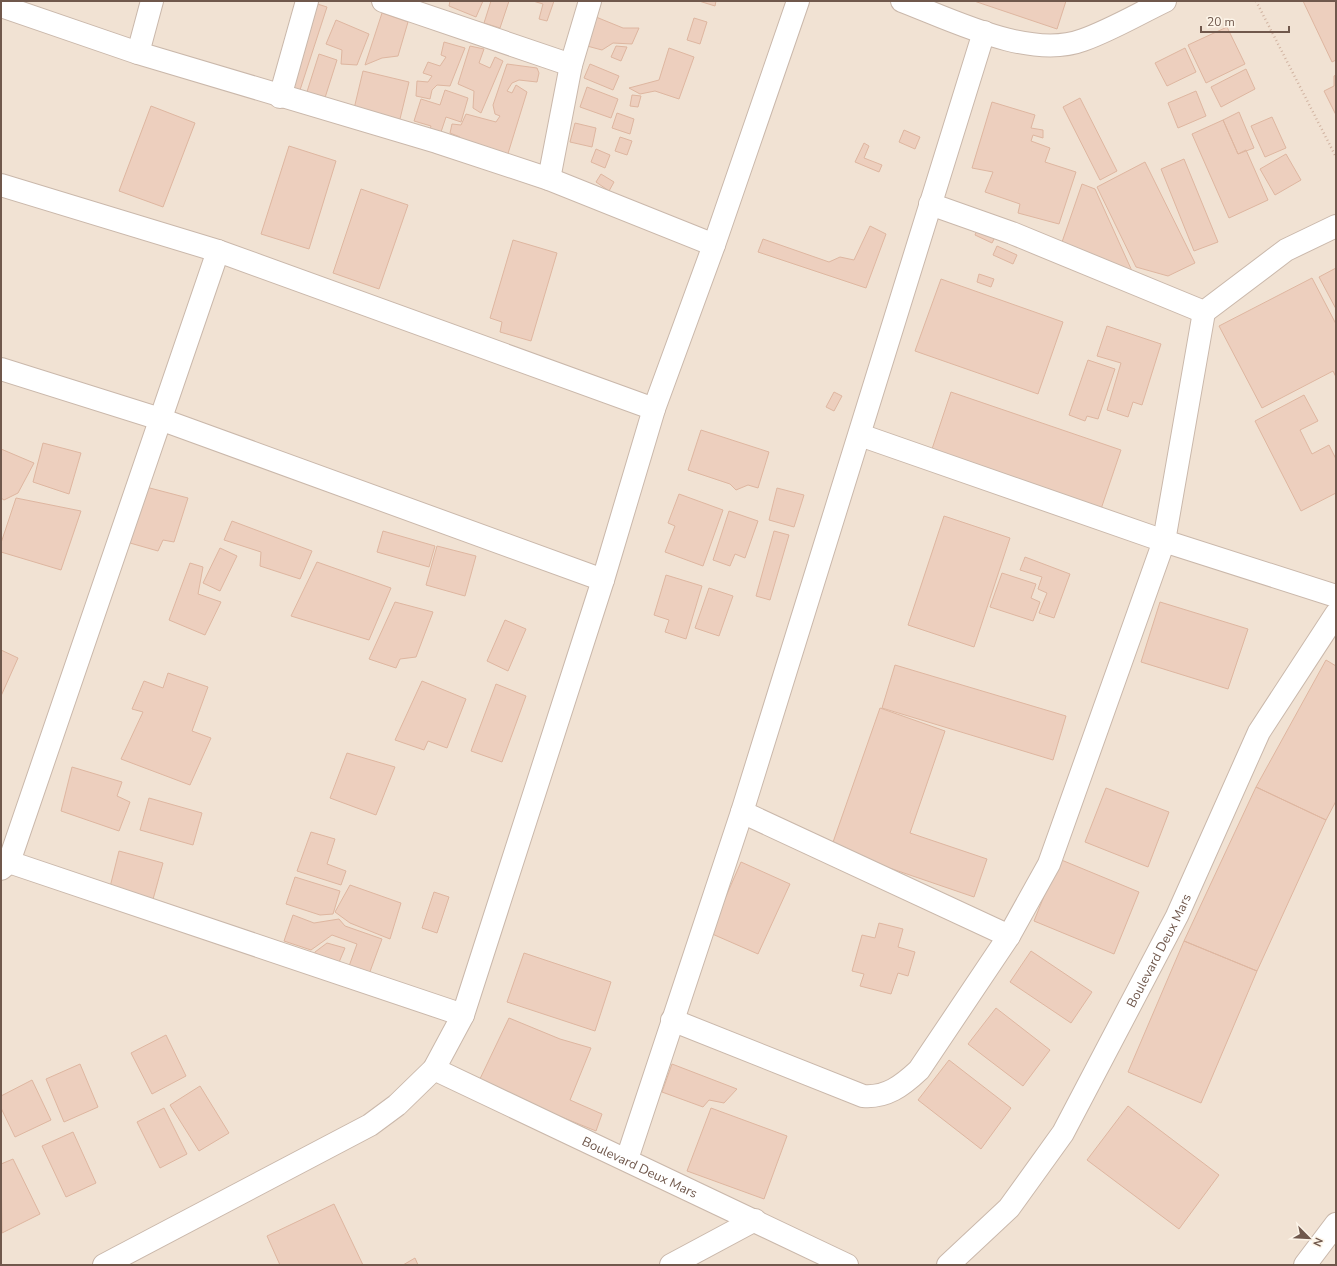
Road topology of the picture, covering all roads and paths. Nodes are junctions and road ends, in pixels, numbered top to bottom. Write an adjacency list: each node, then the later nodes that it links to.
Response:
1 (152, 1): 11 (street)
2 (307, 1): 13 (street)
3 (383, 1): 12 (street)
4 (590, 1): 12 (street)
5 (798, 1): 19 (street)
6 (902, 1): 10 (street)
7 (1165, 1): 10 (street)
8 (1256, 1): 14 (path)
9 (1, 6): 11 (street)
10 (984, 32): 17 (street)
11 (138, 53): 13 (street)
12 (571, 65): 15 (street)
13 (280, 97): 15 (street)
14 (1336, 157)
15 (549, 178): 19 (street)
16 (1, 185): 20 (street)
17 (930, 204): 21 (street); 25 (street)
18 (1336, 226): 21 (street)
19 (714, 245): 23 (street)
20 (218, 251): 23 (street); 24 (street)
21 (1204, 312): 26 (street)
22 (1, 369): 24 (street)
23 (654, 409): 27 (street)
24 (160, 419): 27 (street); 31 (street)
25 (860, 435): 26 (street); 30 (street)
26 (1164, 541): 28 (street); 32 (street)
27 (603, 580): 33 (street)
28 (1336, 596)
29 (1336, 614): 42 (street, Boulevard Deux Mars)
30 (742, 812): 32 (street); 34 (street)
31 (5, 866): 33 (street)
32 (1009, 936): 34 (street)
33 (463, 1015): 35 (street)
34 (672, 1020): 36 (street)
35 (434, 1069): 36 (street, Boulevard Deux Mars); 39 (street)
36 (627, 1160): 37 (street, Boulevard Deux Mars)
37 (755, 1220): 40 (street); 41 (street, Boulevard Deux Mars)
38 (1336, 1224): 43 (street)
39 (104, 1265)
40 (671, 1265)
41 (847, 1265)
42 (948, 1265)
43 (1305, 1265)

